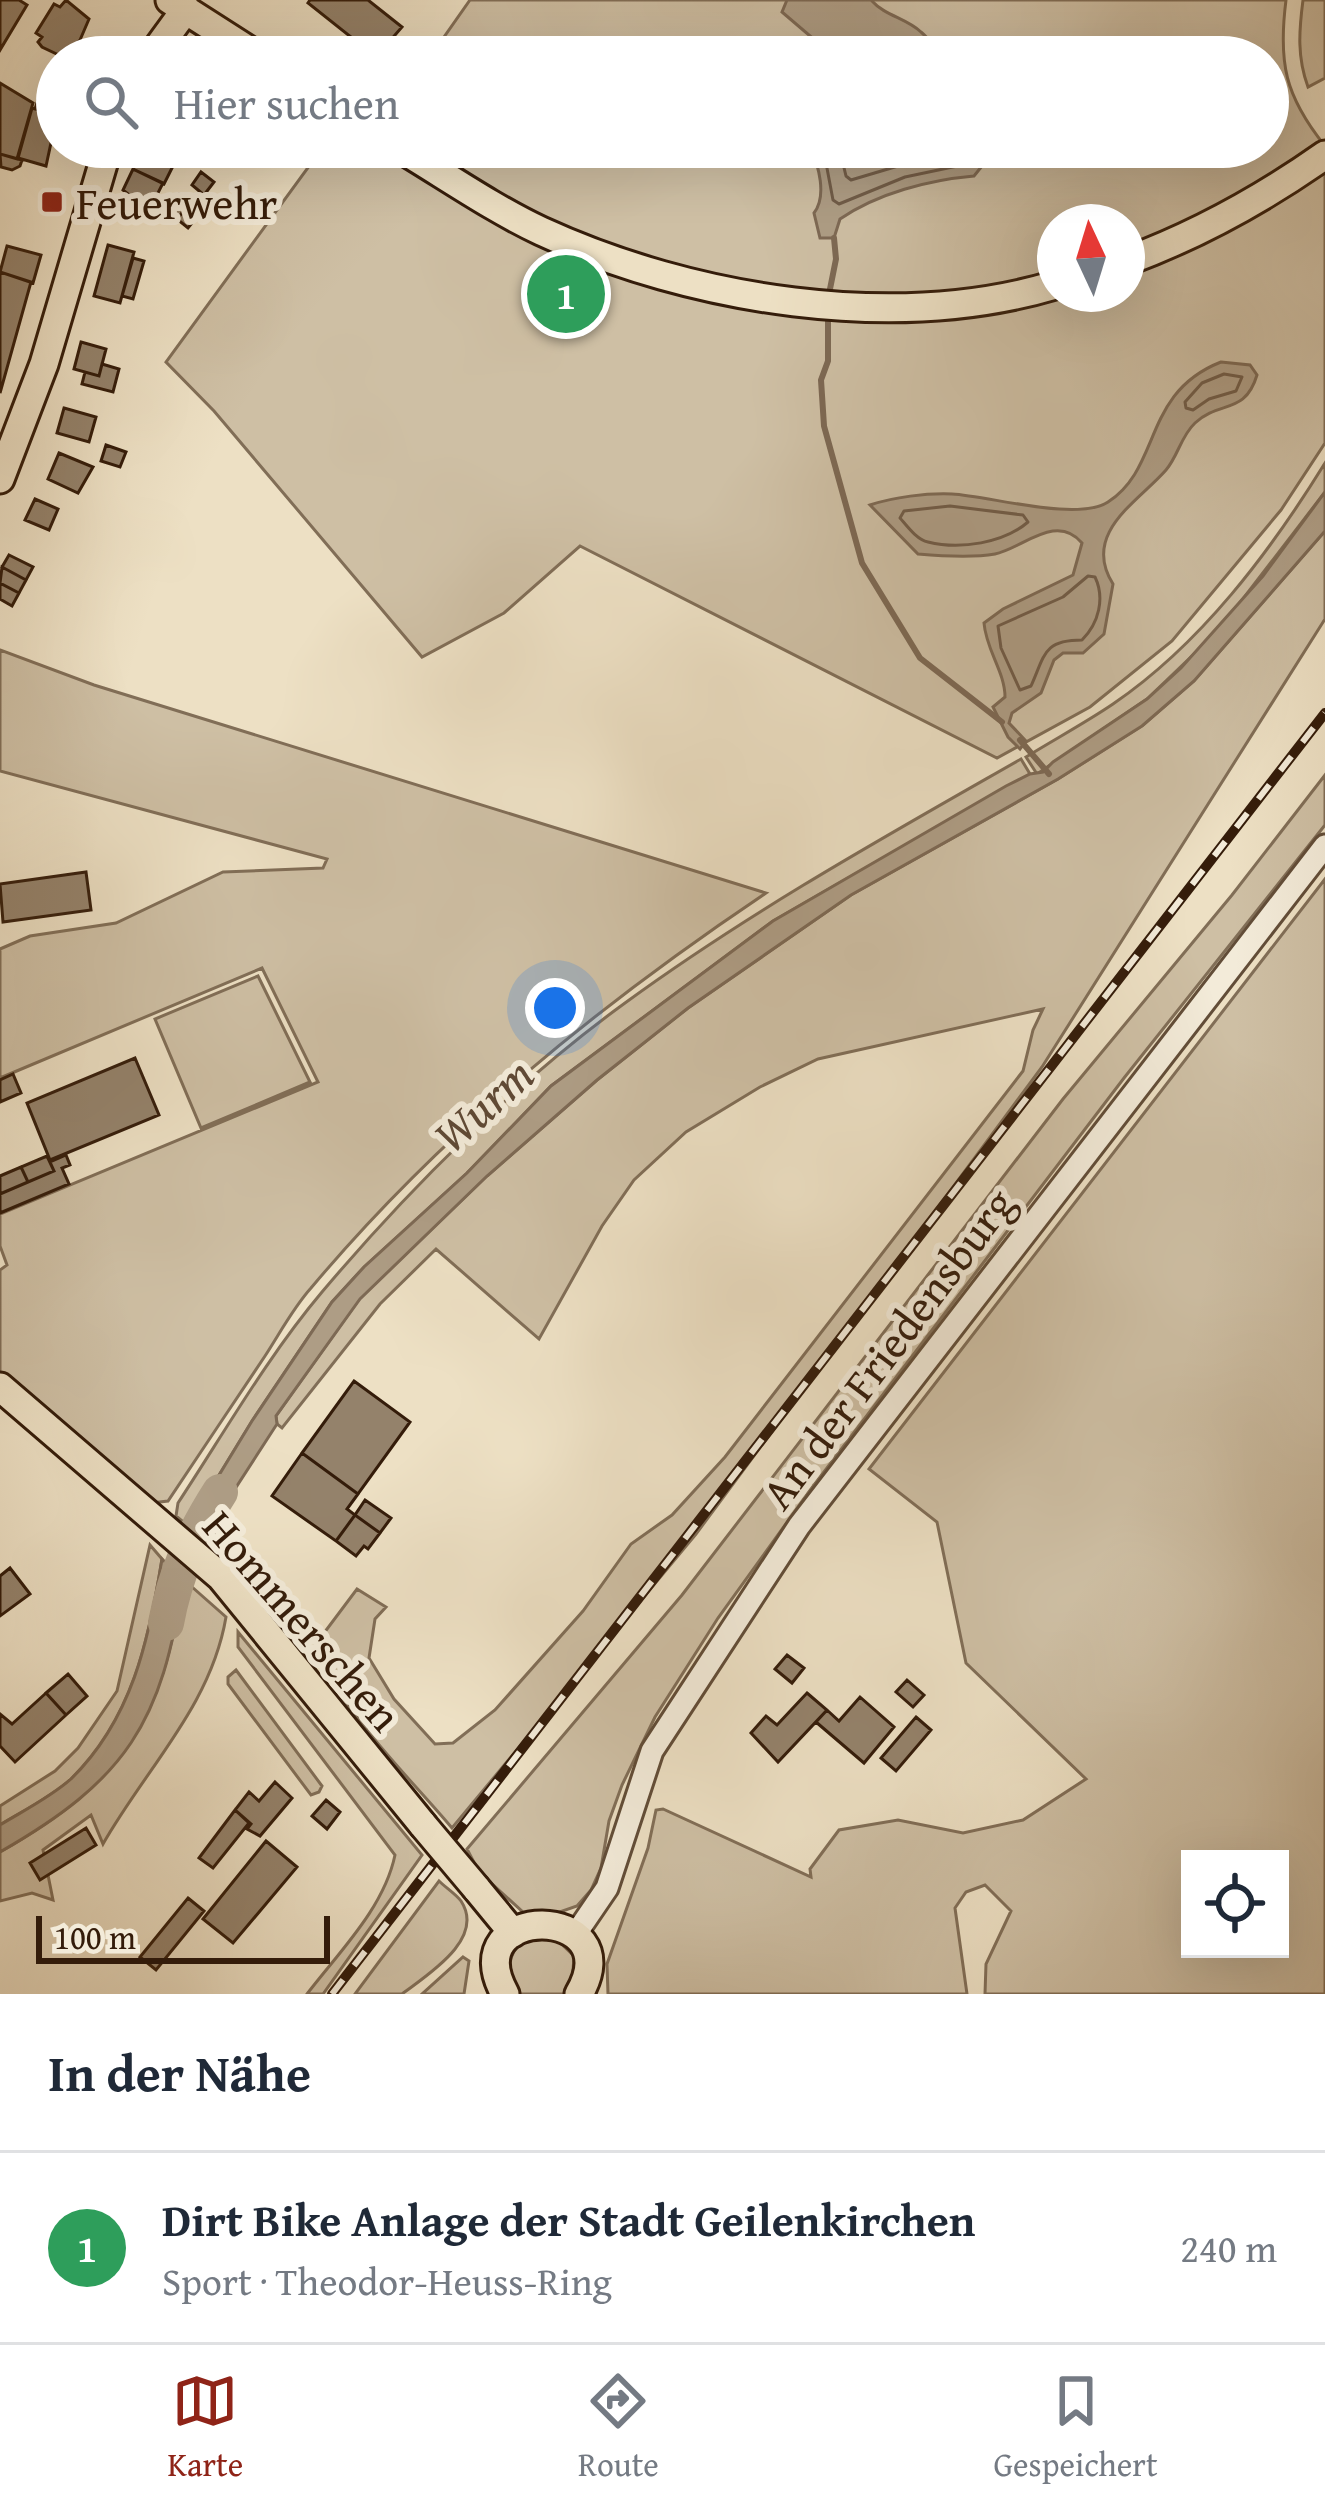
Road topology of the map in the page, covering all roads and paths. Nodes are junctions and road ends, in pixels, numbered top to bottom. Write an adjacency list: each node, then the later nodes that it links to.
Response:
1 (183, 3): 2 (main road); 3 (main road)
2 (163, 36)
3 (229, 36)
4 (1325, 155): 7 (main road)
5 (102, 168): 9 (main road)
6 (434, 168): 8 (main road)
7 (1145, 254)
8 (1037, 288)
9 (0, 478)
10 (1325, 846): 13 (street, An der Friedensburg)
11 (0, 1387): 12 (main road, Hommerschen, bridge)
12 (513, 1933): 13 (main road); 14 (main road)
13 (575, 1935): 15 (main road)
14 (505, 1994)
15 (579, 1994)

